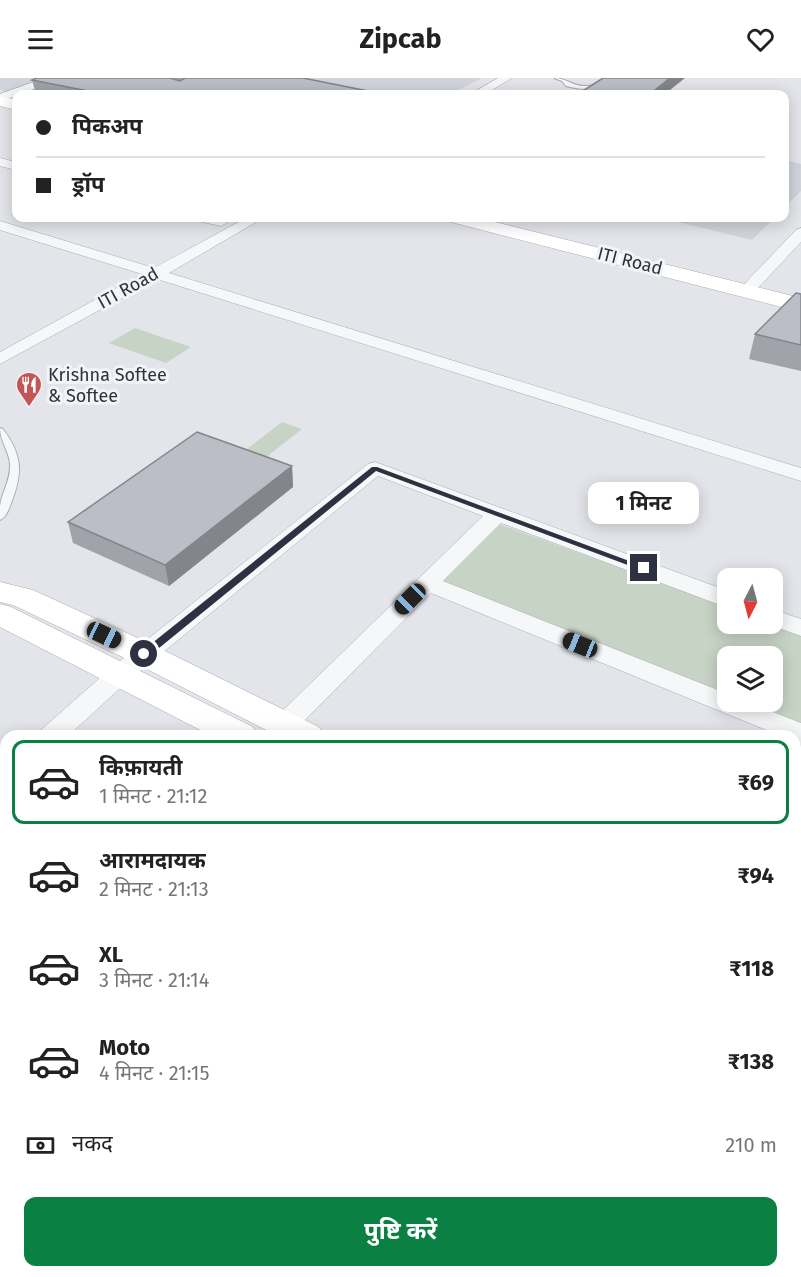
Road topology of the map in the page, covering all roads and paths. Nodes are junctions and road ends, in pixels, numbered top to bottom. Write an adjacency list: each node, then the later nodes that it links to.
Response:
1 (56, 78): 9 (street)
2 (506, 78): 10 (street)
3 (557, 78): 6 (lane)
4 (598, 78): 7 (lane)
5 (613, 78): 7 (lane)
6 (564, 82): 8 (lane)
7 (605, 82): 8 (lane)
8 (597, 87): 11 (lane)
9 (27, 90)
10 (484, 90)
11 (593, 90)
12 (221, 222): 18 (street, ITI Road)
13 (249, 222): 19 (street, ITI Road)
14 (474, 222): 22 (street, ITI Road)
15 (507, 222): 20 (street, ITI Road)
16 (0, 225): 18 (street)
17 (801, 233): 20 (street)
18 (134, 268): 19 (street); 23 (street, ITI Road)
19 (154, 274): 24 (street, ITI Road); 26 (street)
20 (753, 284): 21 (street, ITI Road)
21 (801, 296)
22 (801, 305)
23 (41, 318)
24 (0, 359)
25 (0, 431): 28 (lane)
26 (801, 475)
27 (498, 513): 29 (street); 31 (street); 35 (street)
28 (0, 517)
29 (426, 583): 40 (street); 41 (street)
30 (0, 592): 35 (street)
31 (717, 596)
32 (0, 614): 36 (street)
33 (783, 621): 34 (street)
34 (801, 628)
35 (144, 654): 36 (street); 39 (street)
36 (119, 675): 37 (street); 38 (street)
37 (59, 730)
38 (229, 730)
39 (294, 730)
40 (297, 730)
41 (791, 730)

